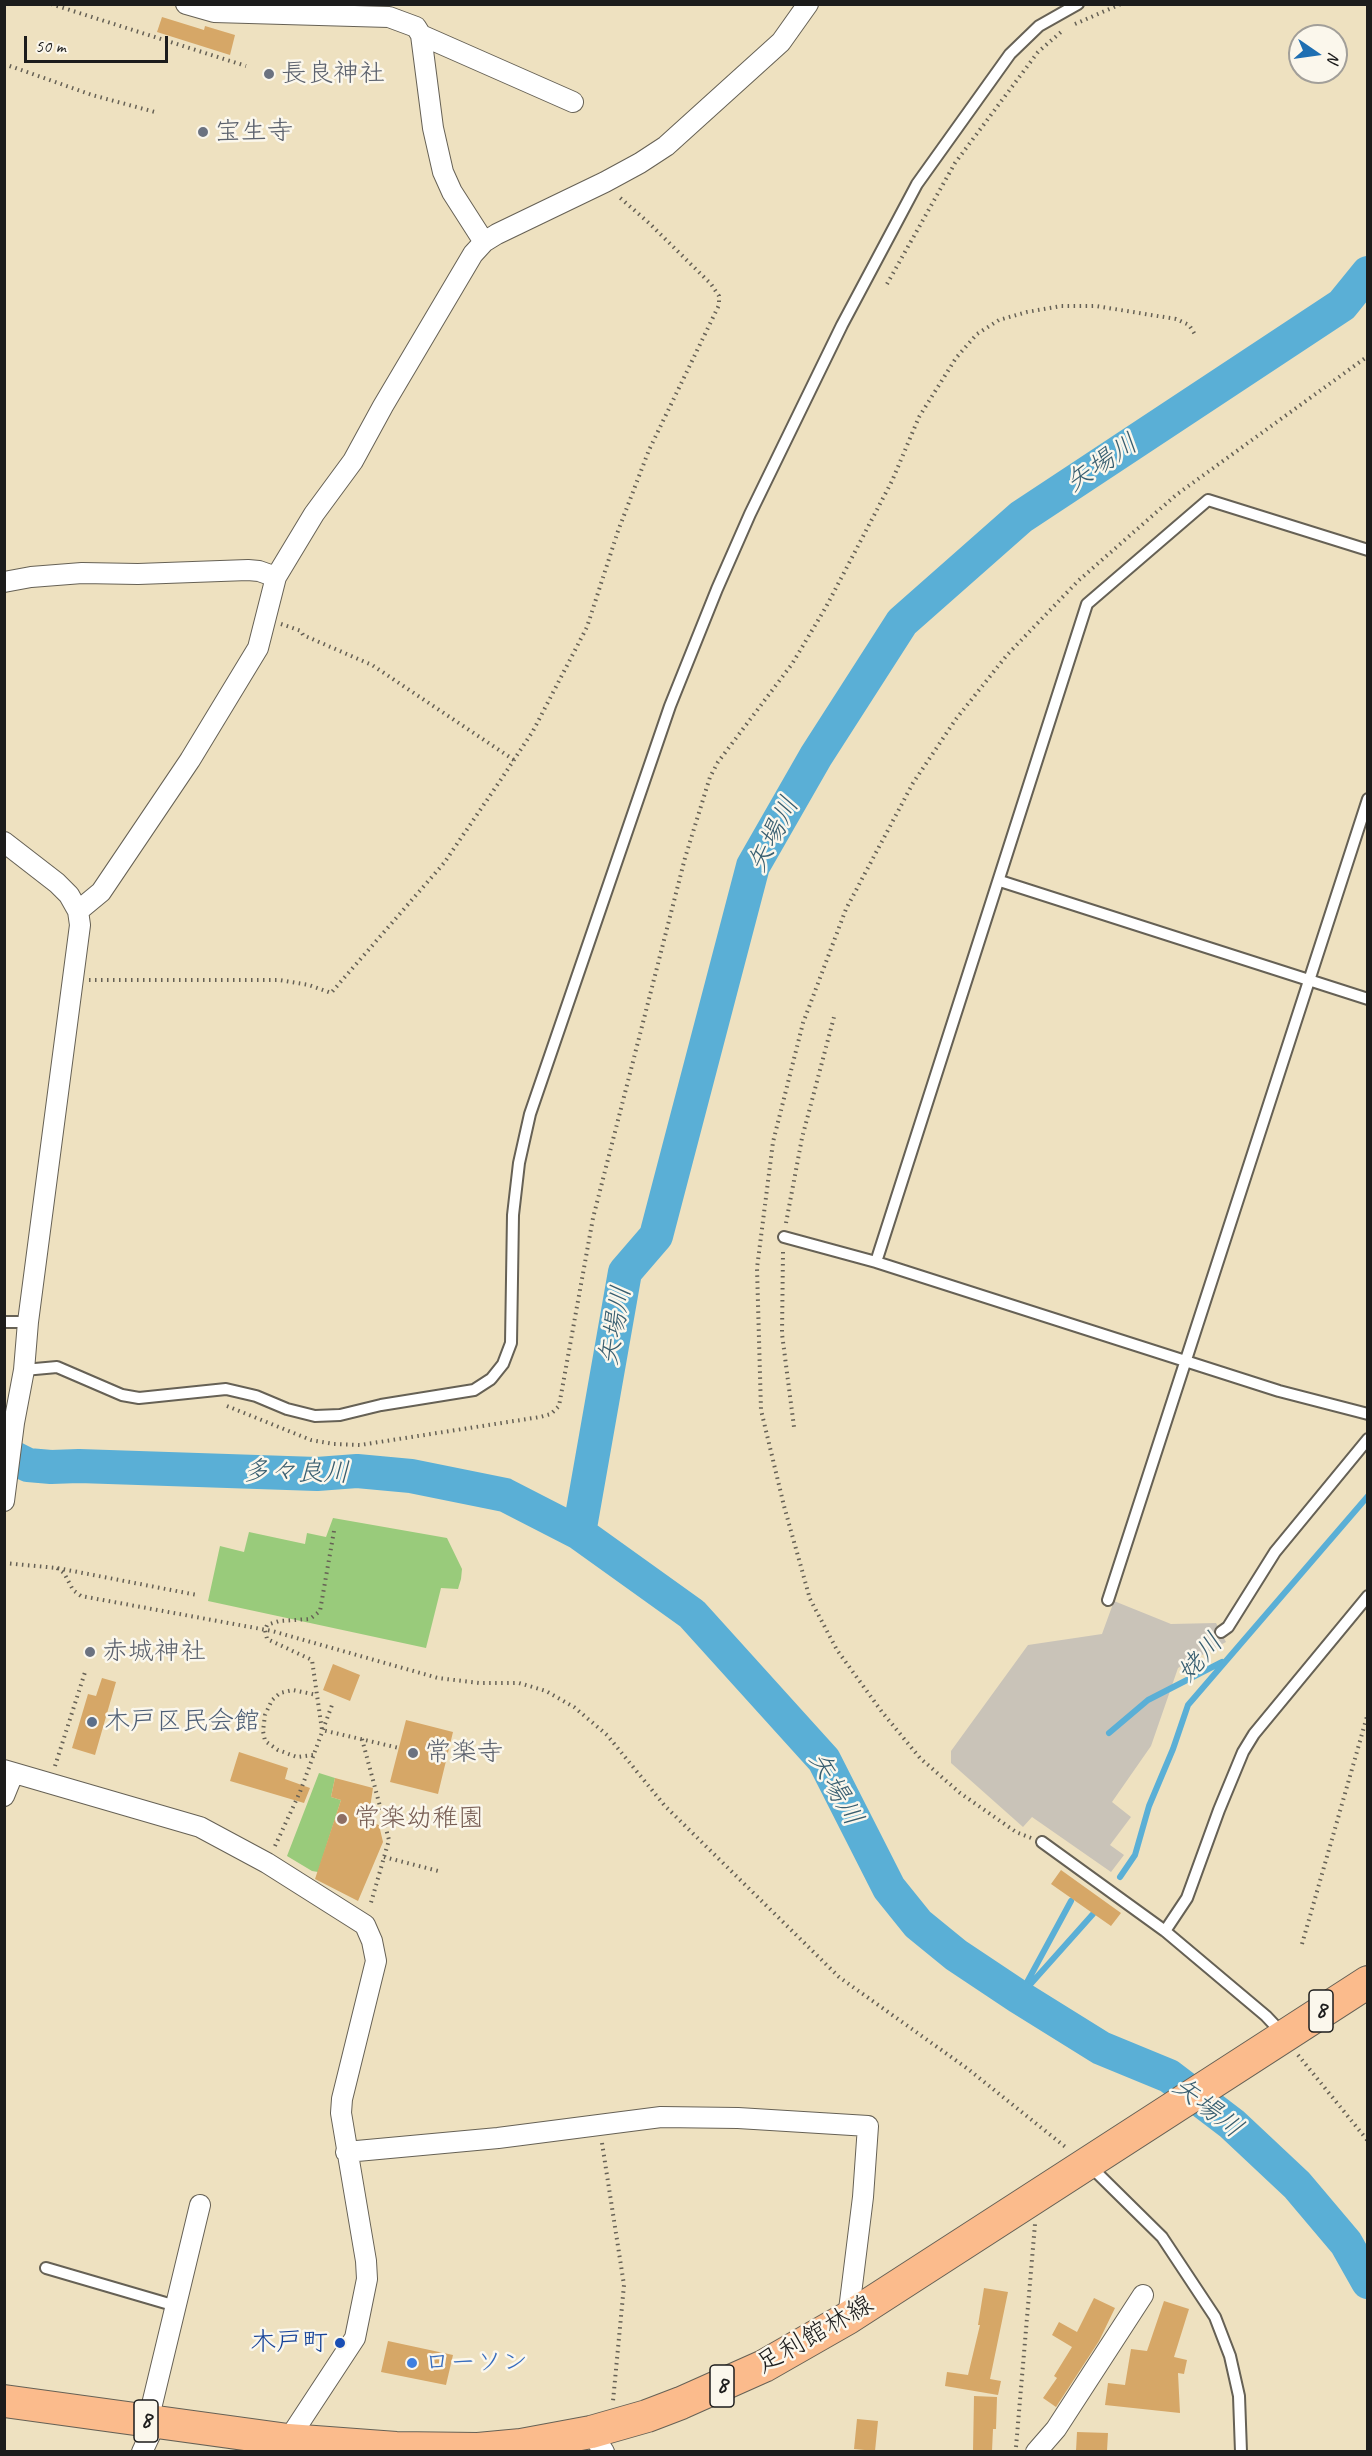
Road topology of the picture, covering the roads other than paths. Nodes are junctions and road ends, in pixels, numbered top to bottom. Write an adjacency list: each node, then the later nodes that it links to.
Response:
1 (186, 4): 4 (street)
2 (808, 4): 7 (street)
3 (1078, 4): 22 (lane)
4 (389, 11): 5 (street)
5 (421, 35): 6 (street); 7 (street)
6 (573, 102)
7 (484, 242): 9 (street)
8 (1368, 550): 13 (lane)
9 (276, 577): 10 (street); 14 (street)
10 (4, 582)
11 (1368, 799): 15 (lane)
12 (4, 842): 14 (street)
13 (1000, 881): 15 (lane); 18 (lane)
14 (78, 910): 20 (street)
15 (1309, 980): 16 (lane); 21 (lane)
16 (1368, 999)
17 (784, 1237): 18 (lane)
18 (876, 1262): 21 (lane)
19 (4, 1322): 20 (lane)
20 (28, 1322): 22 (street)
21 (1184, 1360): 23 (lane); 27 (lane)
22 (24, 1371): 25 (street)
23 (1368, 1414)
24 (1368, 1439): 28 (lane)
25 (5, 1495)
26 (1368, 1596): 32 (lane)
27 (1108, 1600)
28 (1221, 1632)
29 (9, 1772): 30 (street); 35 (street)
30 (4, 1796)
31 (1042, 1842): 32 (lane)
32 (1165, 1931): 34 (lane)
33 (1368, 1982): 34 (main road, 足利館林線 / 8)
34 (1285, 2043): 36 (main road, 足利館林線 / 8)
35 (346, 2152): 41 (street); 45 (street)
36 (1094, 2160): 41 (main road, 足利館林線 / 8); 48 (lane)
37 (200, 2205): 40 (street)
38 (46, 2268): 40 (lane)
39 (1143, 2295): 47 (street)
40 (176, 2306): 43 (street)
41 (848, 2318): 44 (main road, 足利館林線 / 8)
42 (4, 2401): 43 (main road, 足利館林線 / 8)
43 (152, 2422): 45 (main road, 足利館林線 / 8); 46 (street)
44 (602, 2437): 45 (main road, 足利館林線 / 8)
45 (287, 2446)
46 (142, 2451)
47 (1036, 2451)
48 (1241, 2451)

